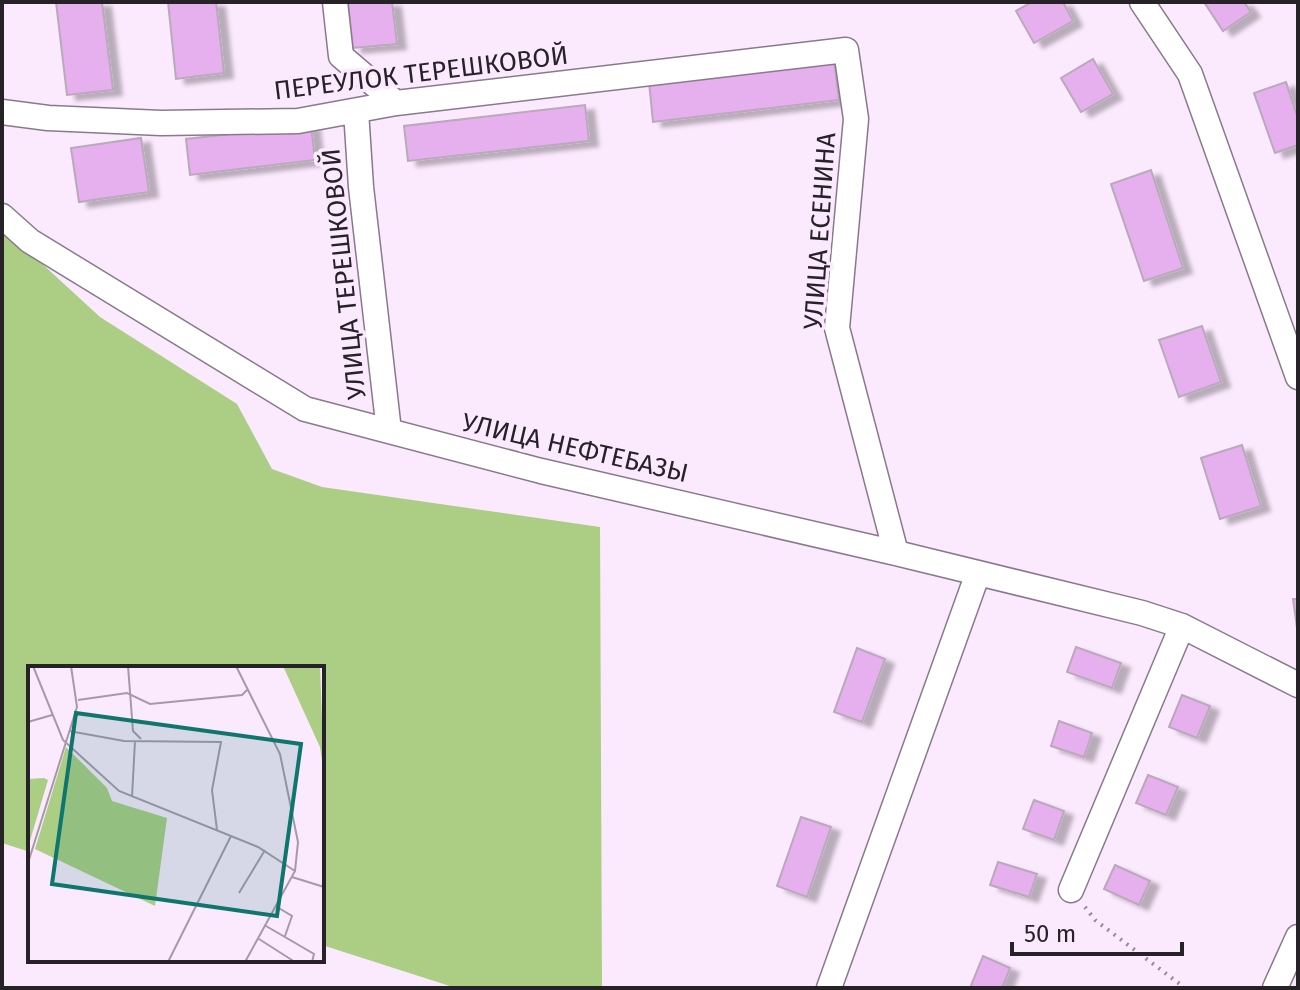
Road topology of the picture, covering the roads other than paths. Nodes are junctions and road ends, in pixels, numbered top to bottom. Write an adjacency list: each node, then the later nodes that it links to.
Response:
1 (335, 2): 4 (street)
2 (1142, 2): 8 (street)
3 (846, 50): 4 (street, ПЕРЕУЛОК ТЕРЕШКОВОЙ); 10 (street, УЛИЦА ЕСЕНИНА)
4 (396, 103): 5 (street, ПЕРЕУЛОК ТЕРЕШКОВОЙ)
5 (356, 111): 6 (street, ПЕРЕУЛОК ТЕРЕШКОВОЙ); 9 (street, УЛИЦА ТЕРЕШКОВОЙ)
6 (2, 112)
7 (2, 216): 9 (street, УЛИЦА НЕФТЕБАЗЫ)
8 (1298, 377)
9 (389, 431): 10 (street, УЛИЦА НЕФТЕБАЗЫ)
10 (896, 553): 11 (street, УЛИЦА НЕФТЕБАЗЫ)
11 (978, 573): 12 (street, УЛИЦА НЕФТЕБАЗЫ); 16 (street)
12 (1182, 626): 13 (street, УЛИЦА НЕФТЕБАЗЫ); 14 (street)
13 (1298, 685)
14 (1071, 890)
15 (1297, 940): 17 (street)
16 (829, 988)
17 (1275, 988)

